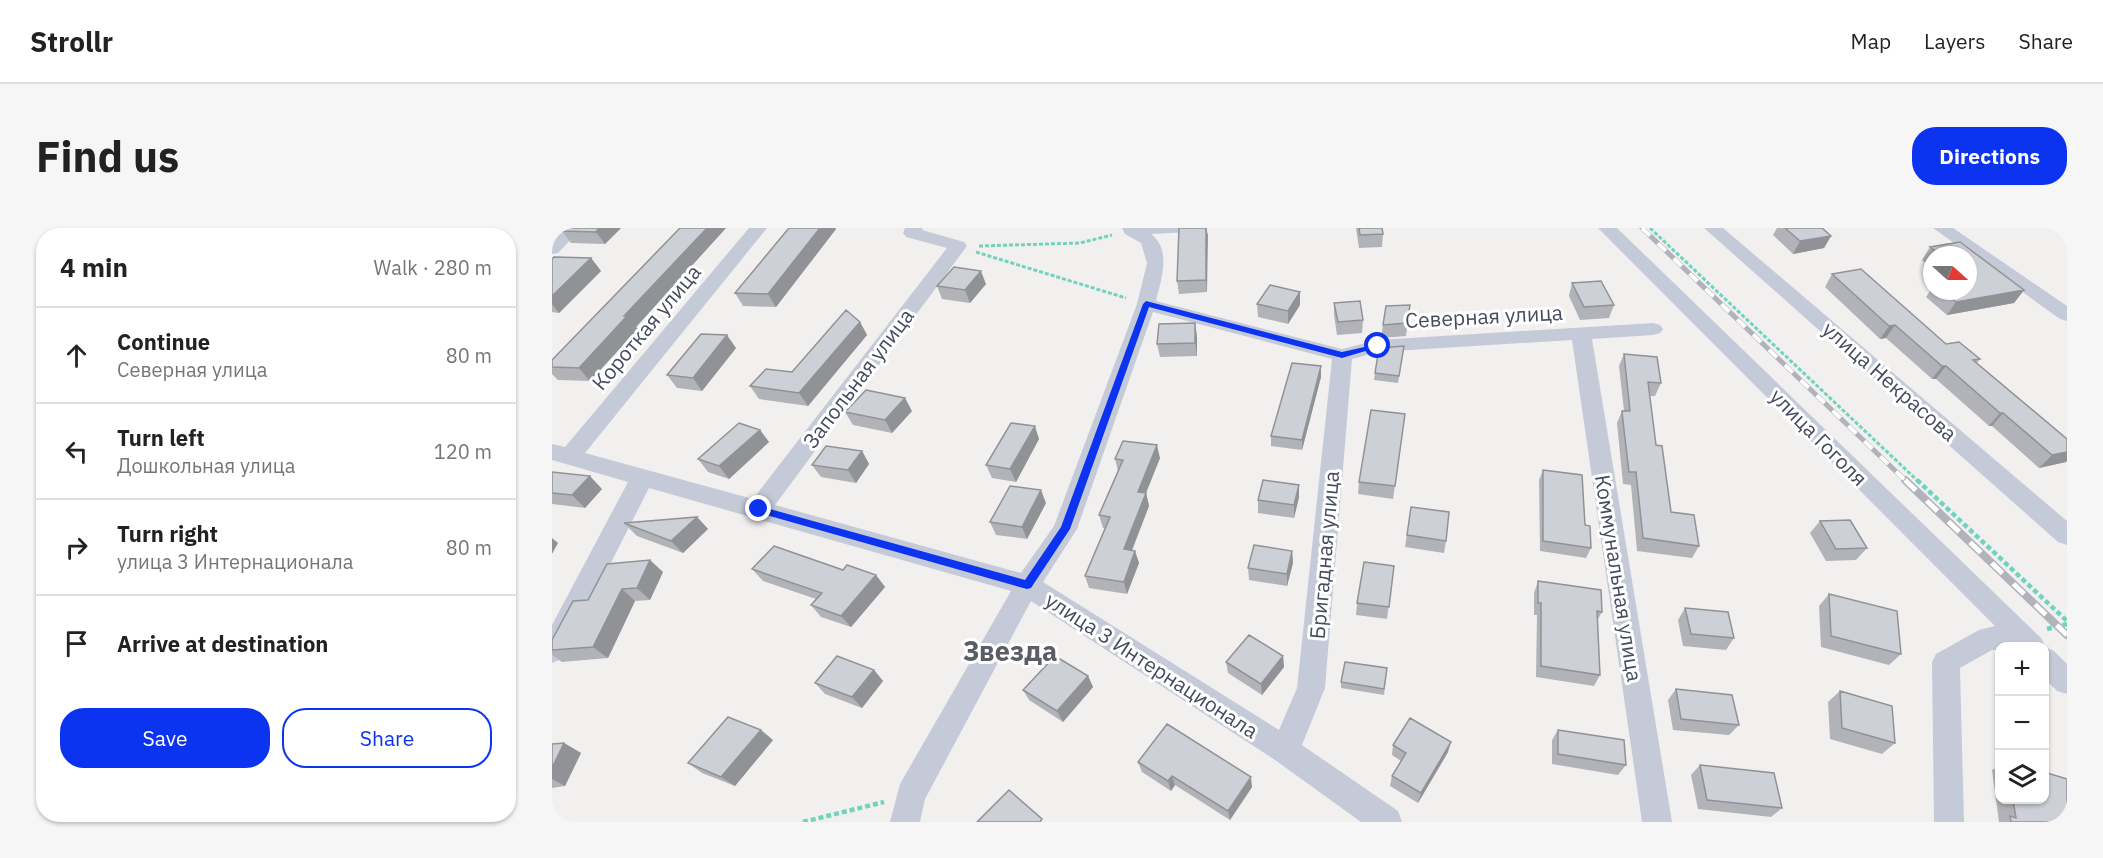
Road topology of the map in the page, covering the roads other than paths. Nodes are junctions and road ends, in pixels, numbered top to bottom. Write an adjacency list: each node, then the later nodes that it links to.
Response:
1 (573, 228): 9 (street)
2 (758, 228): 15 (street, Короткая улица)
3 (1184, 228): 7 (street)
4 (1606, 228): 20 (street, улица Гоголя)
5 (1713, 228): 18 (street, улица Некрасова)
6 (1942, 228): 11 (street)
7 (1131, 229): 10 (street)
8 (913, 230): 17 (street, Запольная улица)
9 (552, 249)
10 (1146, 304): 14 (street, Северная улица); 19 (street)
11 (2067, 315)
12 (1653, 329): 13 (street, Северная улица)
13 (1581, 334): 14 (street, Северная улица); 27 (street, Коммунальная улица)
14 (1342, 355): 24 (street, Бригадная улица)
15 (561, 454): 16 (street, улица 3 Интернационала)
16 (643, 476): 17 (street, улица 3 Интернационала); 21 (street)
17 (759, 509): 19 (street, улица 3 Интернационала)
18 (2067, 535)
19 (1027, 585): 24 (street, улица 3 Интернационала); 25 (street)
20 (2028, 642): 28 (street)
21 (552, 651)
22 (2049, 664): 23 (street)
23 (2067, 682)
24 (1285, 750): 26 (street, улица 3 Интернационала)
25 (908, 808)
26 (1387, 822)
27 (1657, 822)
28 (1949, 822)

